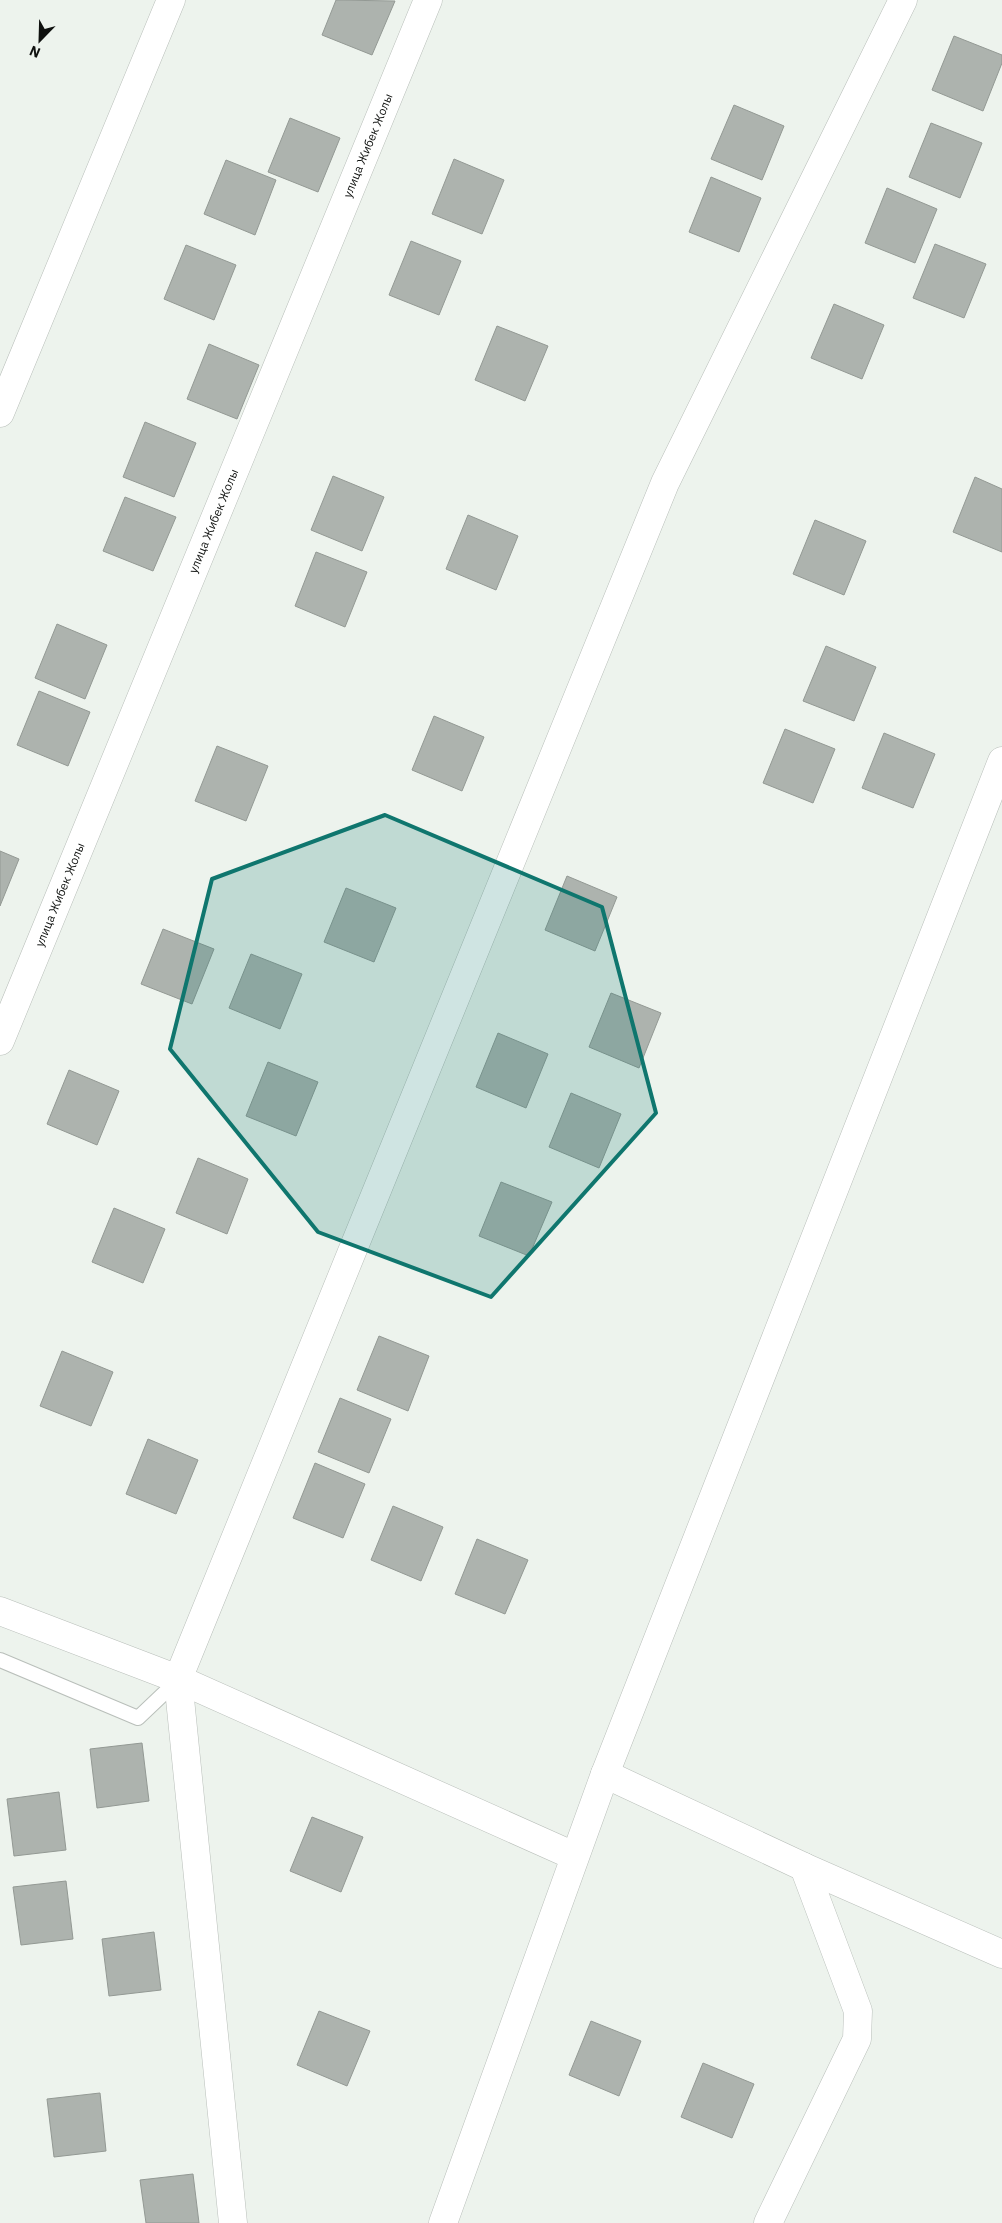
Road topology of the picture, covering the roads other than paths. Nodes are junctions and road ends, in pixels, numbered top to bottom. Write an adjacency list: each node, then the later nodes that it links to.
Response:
1 (171, 0): 4 (street)
2 (428, 0): 6 (street, улица Жибек Жолы)
3 (903, 0): 9 (street)
4 (0, 412)
5 (1002, 761): 10 (street)
6 (0, 1041)
7 (0, 1611): 9 (street)
8 (0, 1660): 9 (lane)
9 (178, 1679): 11 (street); 14 (street)
10 (605, 1774): 11 (street); 12 (street)
11 (574, 1856): 15 (street)
12 (804, 1867): 13 (street); 16 (street)
13 (1002, 1954)
14 (233, 2223)
15 (443, 2223)
16 (768, 2223)

